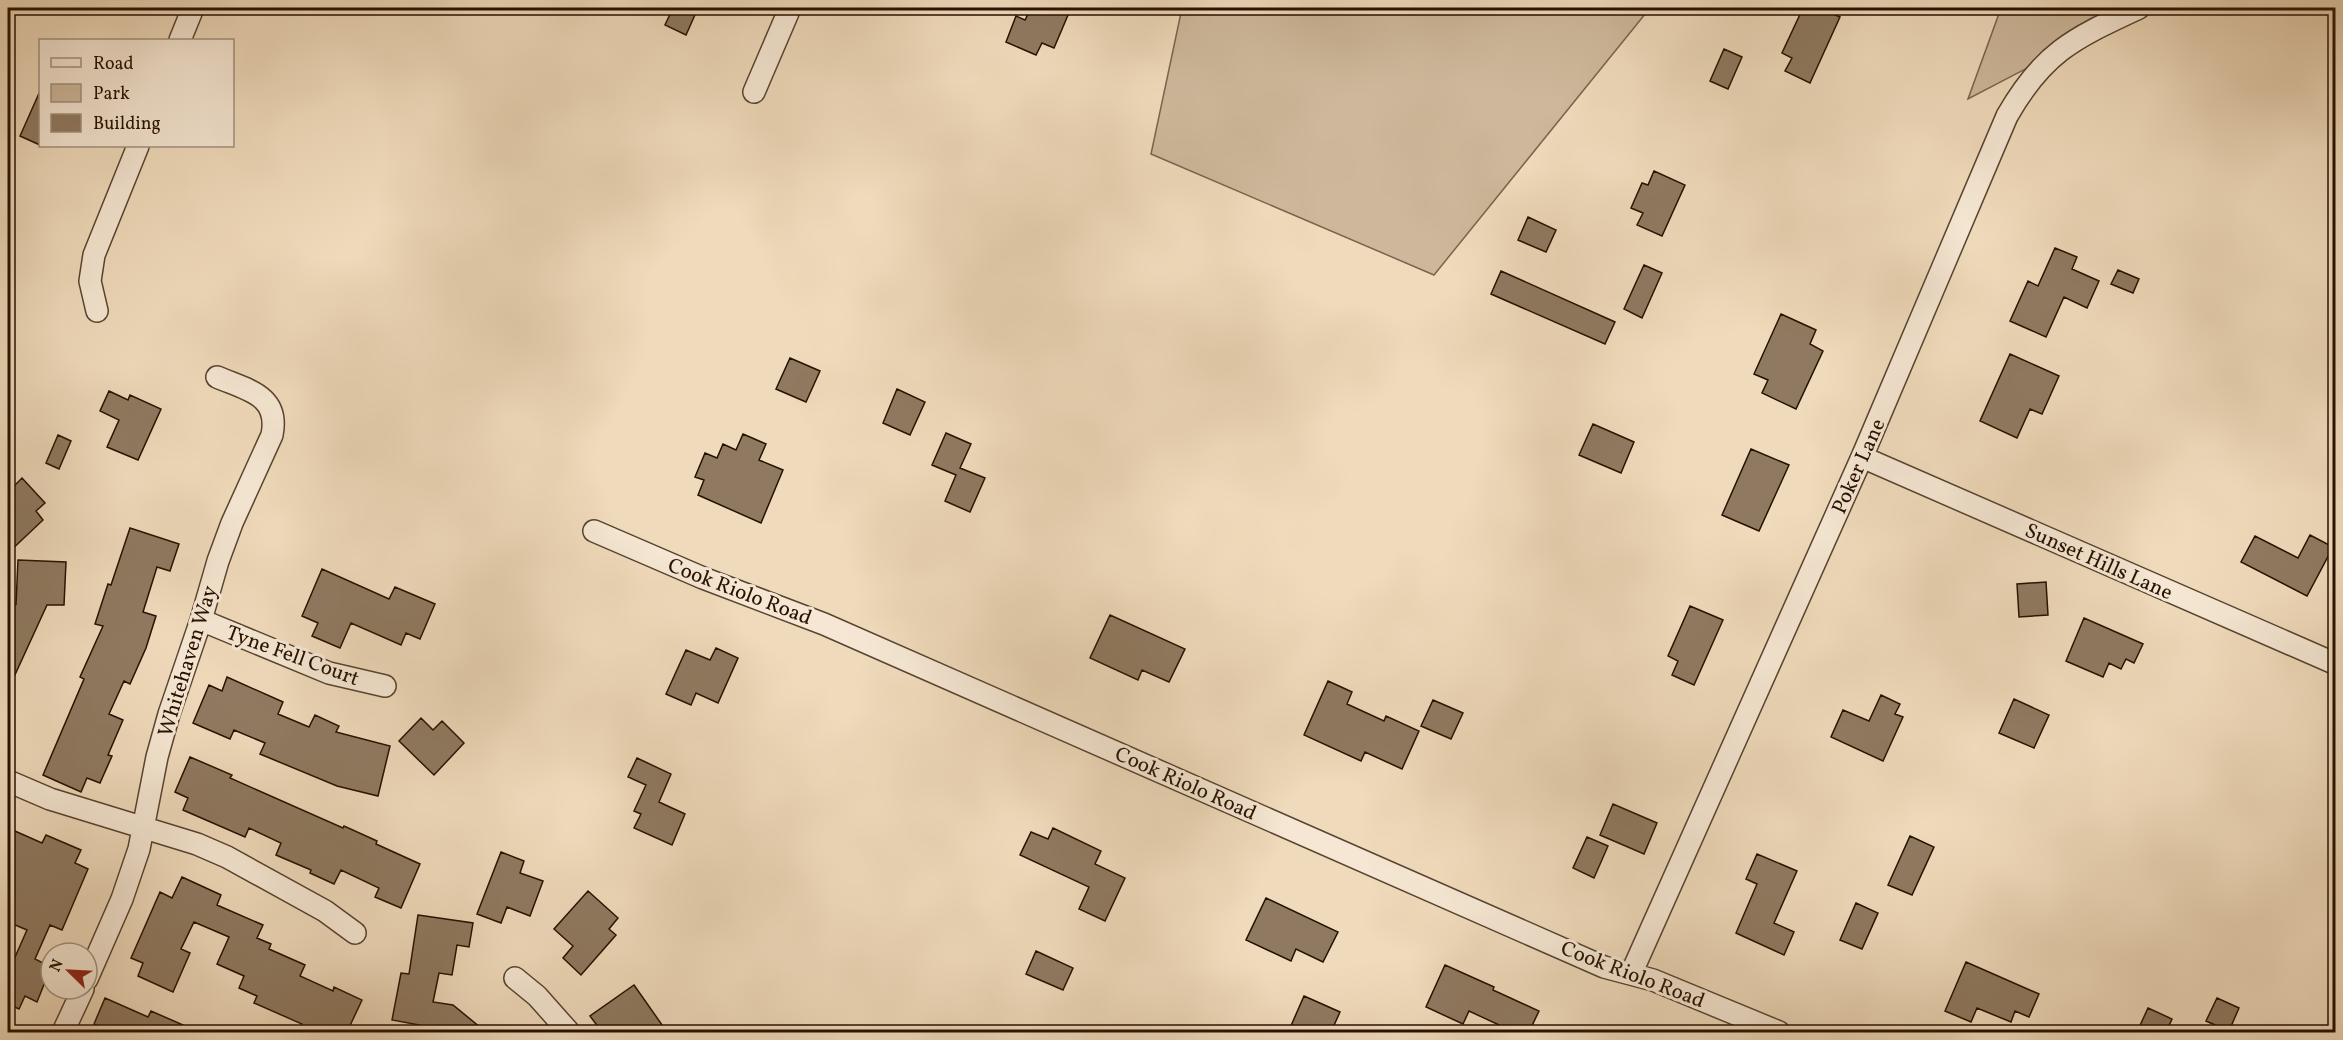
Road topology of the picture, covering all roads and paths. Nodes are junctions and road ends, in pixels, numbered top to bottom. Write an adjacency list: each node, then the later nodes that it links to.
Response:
1 (193, 8): 4 (street)
2 (790, 8): 5 (street)
3 (2139, 8): 9 (street, Poker Lane)
4 (180, 39)
5 (754, 92)
6 (138, 147): 7 (street)
7 (97, 311)
8 (217, 377): 11 (street, Whitehaven Way)
9 (1862, 457): 12 (street, Sunset Hills Lane); 18 (street, Poker Lane)
10 (594, 531): 18 (street, Cook Riolo Road)
11 (201, 620): 13 (street, Tyne Fell Court); 15 (street, Whitehaven Way)
12 (2336, 664)
13 (386, 686)
14 (8, 781): 15 (street)
15 (144, 828): 16 (street); 17 (street, Whitehaven Way)
16 (355, 933)
17 (99, 952)
18 (1631, 974): 23 (street, Cook Riolo Road)
19 (515, 978): 22 (street)
20 (77, 1001): 21 (street)
21 (63, 1032)
22 (569, 1032)
23 (1779, 1032)

